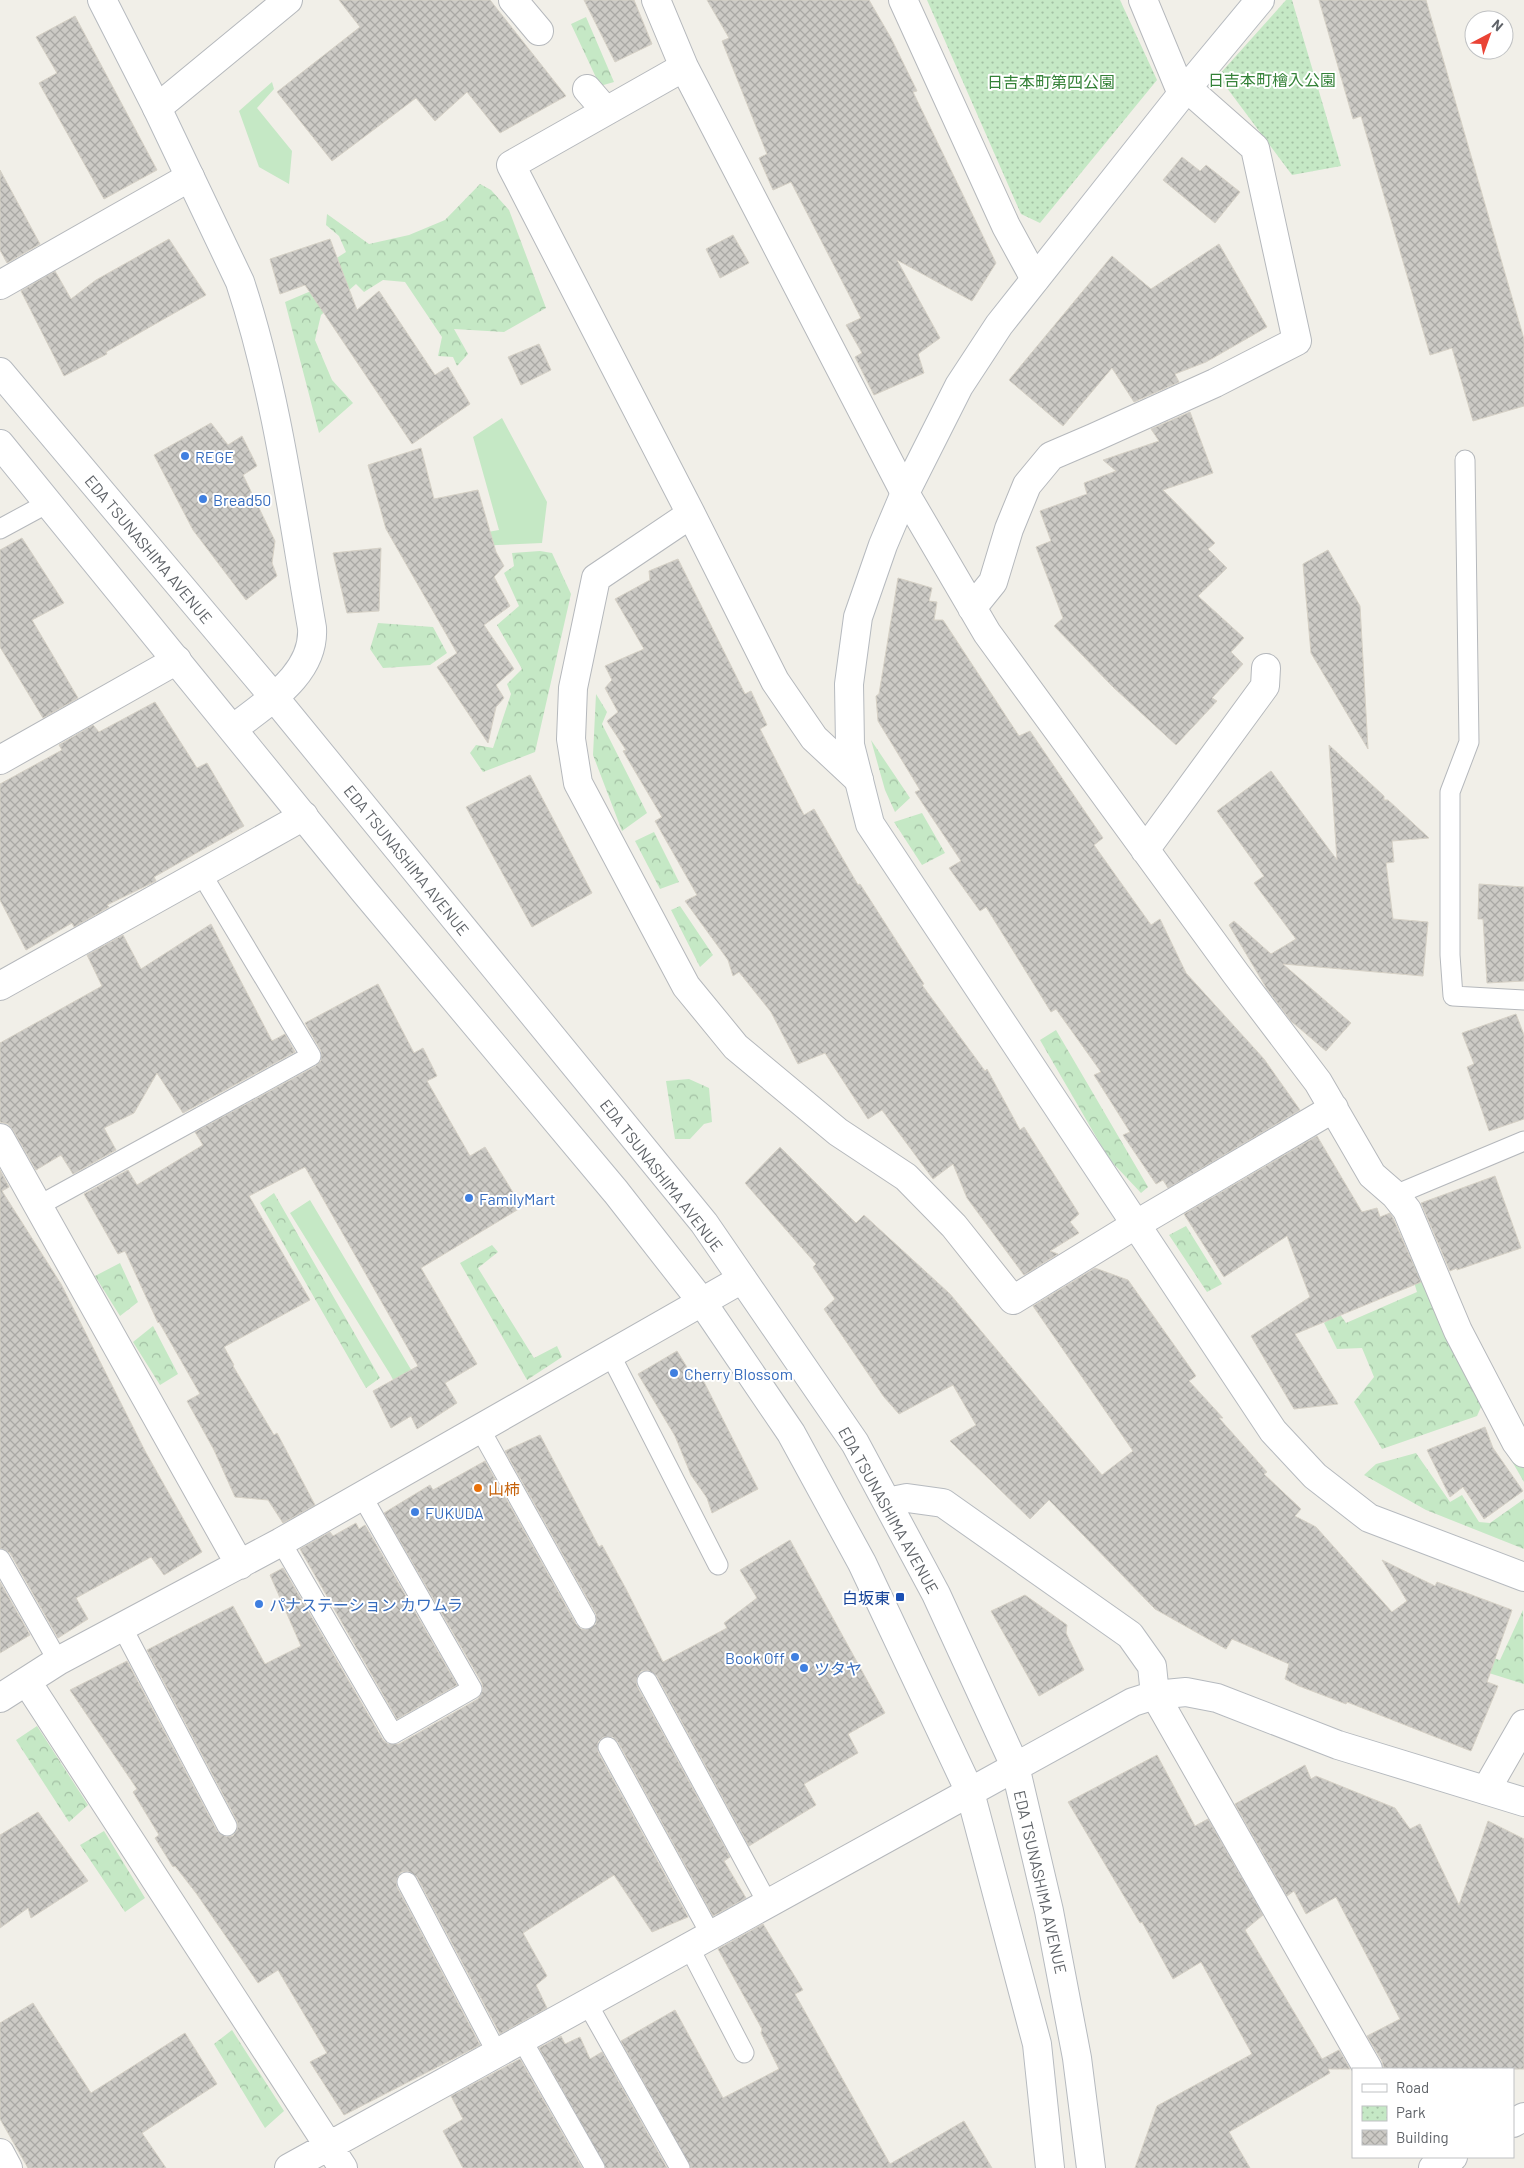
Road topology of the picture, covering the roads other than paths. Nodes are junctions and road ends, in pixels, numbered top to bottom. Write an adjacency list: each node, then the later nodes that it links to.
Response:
1 (102, 0): 12 (street)
2 (288, 0): 12 (street)
3 (513, 0): 8 (street)
4 (656, 0): 9 (street)
5 (903, 0): 15 (street)
6 (1143, 0): 11 (street)
7 (1260, 0): 11 (street)
8 (539, 31)
9 (684, 67): 13 (street); 20 (street)
10 (587, 89): 13 (street)
11 (1185, 91): 15 (street); 24 (street)
12 (157, 108): 14 (street)
13 (606, 111): 22 (street)
14 (190, 177): 16 (street); 27 (street)
15 (1035, 279): 20 (street)
16 (0, 285)
17 (0, 372): 27 (street, EDA TSUNASHIMA AVENUE)
18 (0, 444): 21 (street)
19 (1465, 460): 35 (lane)
20 (905, 493): 24 (street); 30 (street)
21 (48, 503): 23 (lane); 25 (street)
22 (691, 514): 30 (street); 41 (street)
23 (0, 530)
24 (972, 608): 32 (street)
25 (177, 660): 28 (street); 29 (street)
26 (1266, 668): 32 (street)
27 (273, 696): 28 (street); 42 (street, EDA TSUNASHIMA AVENUE)
28 (233, 729): 31 (street)
29 (0, 760)
30 (859, 780): 41 (street)
31 (304, 816): 33 (street); 43 (street)
32 (1145, 850): 36 (street)
33 (201, 873): 34 (street); 40 (lane)
34 (0, 986)
35 (1524, 1000)
36 (1334, 1108): 39 (street); 41 (street)
37 (0, 1138): 40 (street)
38 (1524, 1141): 39 (lane)
39 (1395, 1195): 46 (street)
40 (38, 1206): 51 (street)
41 (1135, 1225): 53 (street)
42 (742, 1280): 43 (street); 48 (street, EDA TSUNASHIMA AVENUE)
43 (702, 1302): 44 (street); 65 (street)
44 (610, 1354): 45 (street); 52 (lane)
45 (480, 1429): 47 (street); 54 (lane)
46 (1524, 1453)
47 (362, 1496): 49 (street); 49 (lane)
48 (887, 1502): 59 (street); 63 (street, EDA TSUNASHIMA AVENUE)
49 (281, 1542): 51 (street)
50 (0, 1559): 56 (lane)
51 (240, 1565): 55 (street)
52 (718, 1565)
53 (1524, 1577)
54 (586, 1619)
55 (122, 1627): 56 (street); 67 (lane)
56 (58, 1661): 58 (street)
57 (647, 1681): 69 (lane)
58 (27, 1682): 60 (street); 77 (street)
59 (1156, 1695): 63 (street); 64 (street); 75 (street)
60 (0, 1698)
61 (1524, 1724): 64 (street)
62 (608, 1747): 70 (lane)
63 (1015, 1766): 65 (street); 84 (street, EDA TSUNASHIMA AVENUE)
64 (1486, 1790): 66 (street)
65 (970, 1792): 69 (street); 83 (street)
66 (1524, 1802)
67 (227, 1826)
68 (407, 1882): 73 (lane)
69 (768, 1904): 70 (street)
70 (700, 1941): 71 (street); 74 (lane)
71 (587, 2004): 72 (street); 82 (lane)
72 (522, 2040): 73 (street); 81 (lane)
73 (497, 2053): 77 (street)
74 (744, 2053)
75 (1367, 2068)
76 (0, 2153): 79 (street)
77 (336, 2157): 80 (street)
78 (1451, 2158): 85 (street)
79 (8, 2168)
80 (289, 2168)
81 (595, 2168)
82 (680, 2168)
83 (1050, 2168)
84 (1091, 2168)
85 (1433, 2168)

